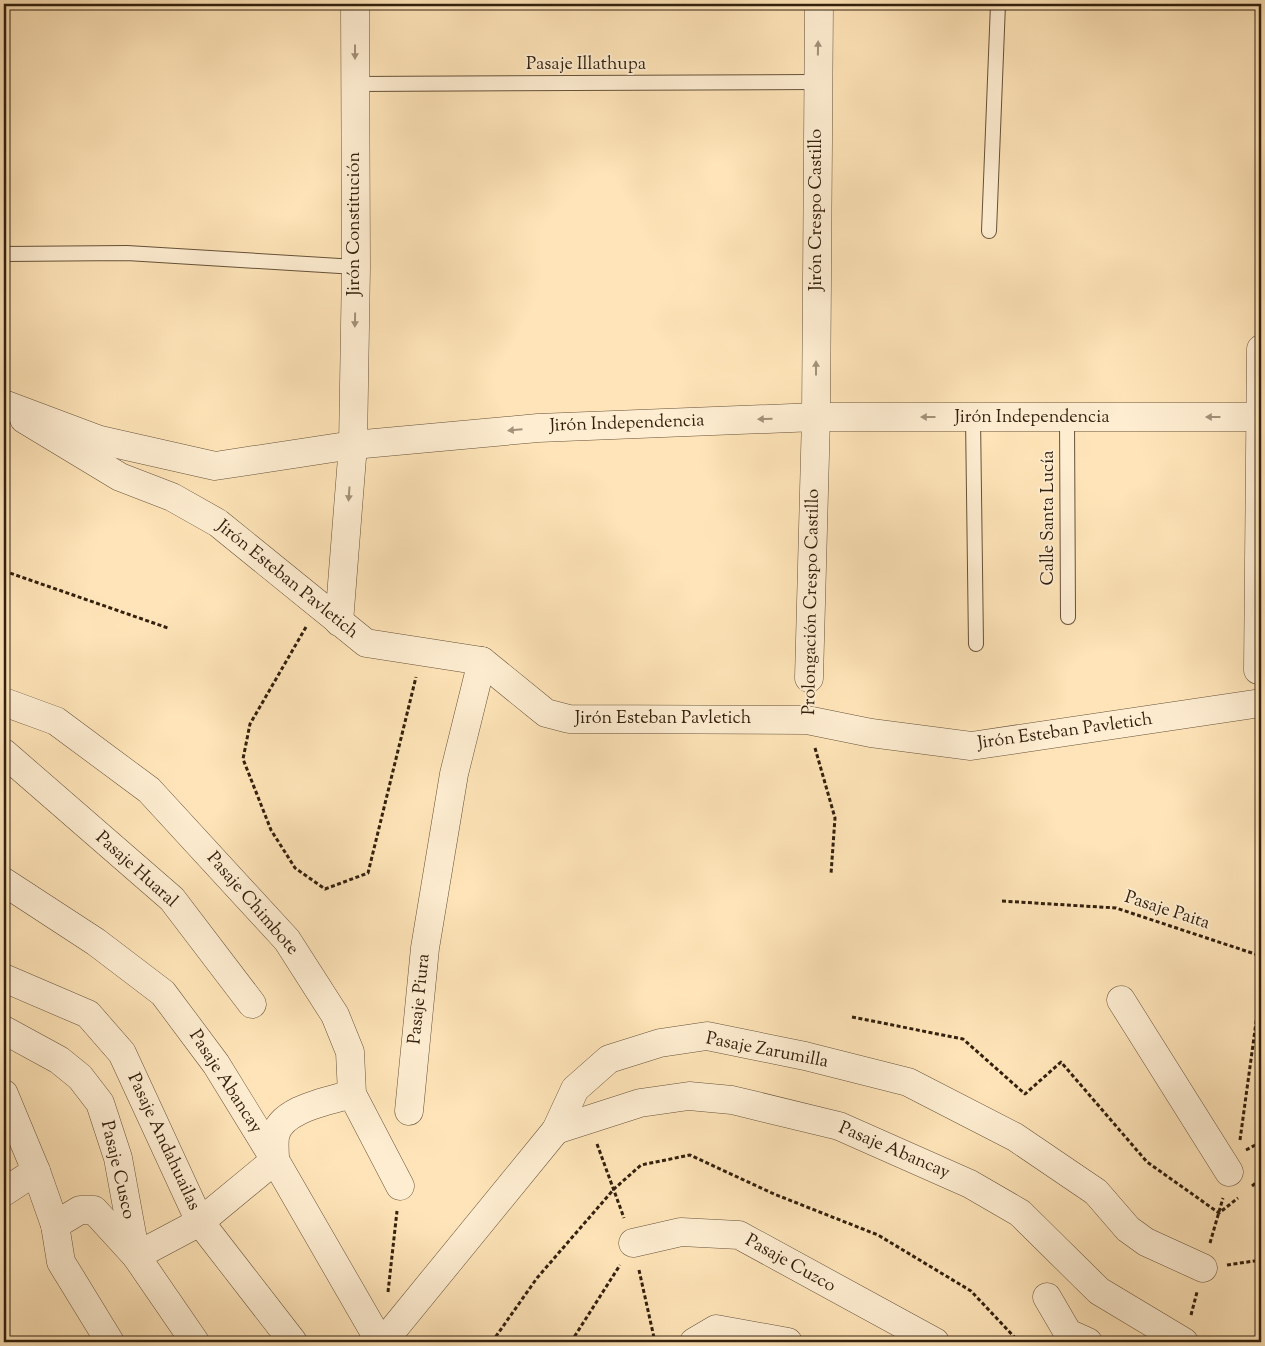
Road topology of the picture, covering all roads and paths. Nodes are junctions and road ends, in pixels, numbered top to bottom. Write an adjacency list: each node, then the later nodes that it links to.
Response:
1 (355, 4): 5 (street, Jirón Constitución, one-way to 5)
2 (819, 4): 4 (street, Jirón Crespo Castillo, one-way to 2)
3 (998, 4): 6 (lane)
4 (817, 82): 5 (lane, Pasaje Illathupa); 11 (street, Jirón Crespo Castillo, one-way to 4)
5 (354, 84): 8 (street, Jirón Constitución)
6 (989, 231)
7 (4, 254): 8 (lane)
8 (356, 267): 15 (street, Jirón Constitución, one-way to 15)
9 (1261, 349): 12 (street)
10 (4, 405): 15 (street, Jirón Independencia); 17 (street, Jirón Esteban Pavletich)
11 (816, 417): 13 (street, Jirón Independencia, one-way to 11); 15 (street, Jirón Independencia, one-way to 15); 24 (street, Prolongación Crespo Castillo)
12 (1260, 417): 14 (street, Jirón Independencia, one-way to 14); 23 (street)
13 (973, 418): 14 (street, Jirón Independencia); 20 (lane)
14 (1067, 418): 18 (lane, Calle Santa Lucía)
15 (352, 445): 17 (street, Jirón Constitución, one-way to 17)
16 (4, 571): 19 (path)
17 (329, 613): 21 (street, Jirón Esteban Pavletich); 21 (path)
18 (1068, 617)
19 (168, 628)
20 (976, 644)
21 (422, 652): 22 (street, Jirón Esteban Pavletich)
22 (482, 661): 27 (street, Jirón Esteban Pavletich); 41 (street, Pasaje Piura)
23 (1258, 670)
24 (809, 678)
25 (4, 702): 40 (street, Pasaje Chimbote)
26 (1258, 702): 27 (street, Jirón Esteban Pavletich); 29 (path)
27 (807, 720): 30 (path, Prolongación Crespo Castillo)
28 (4, 753): 36 (street, Pasaje Huaral)
29 (1261, 792)
30 (831, 874)
31 (4, 882): 44 (street, Pasaje Abancay)
32 (1002, 901): 33 (path, Pasaje Paita)
33 (1261, 956)
34 (4, 978): 50 (street, Pasaje Andahuailas)
35 (1121, 1000): 45 (street)
36 (252, 1004)
37 (852, 1017): 49 (path)
38 (4, 1030): 53 (street, Pasaje Cusco)
39 (4, 1094): 46 (street)
40 (352, 1094): 44 (street); 47 (street, Pasaje Chimbote)
41 (409, 1111)
42 (556, 1130): 55 (street, Pasaje Zarumilla); 61 (street, Pasaje Zarumilla); 67 (street, Pasaje Abancay)
43 (1261, 1142): 45 (path)
44 (275, 1160): 50 (street); 61 (street, Pasaje Abancay)
45 (1234, 1164)
46 (36, 1170): 48 (street); 51 (street)
47 (400, 1186): 56 (path)
48 (4, 1192)
49 (1219, 1213)
50 (200, 1222): 53 (street); 60 (street, Pasaje Andahuailas)
51 (55, 1225): 53 (street); 58 (street)
52 (633, 1243): 62 (path); 65 (street, Pasaje Cuzco)
53 (136, 1256): 59 (street, Pasaje Cusco)
54 (1261, 1260): 55 (path)
55 (1203, 1268)
56 (388, 1294)
57 (1047, 1297): 66 (street)
58 (110, 1342)
59 (195, 1342)
60 (293, 1342)
61 (382, 1342)
62 (571, 1342)
63 (694, 1342): 64 (street)
64 (788, 1342)
65 (935, 1342)
66 (1088, 1342)
67 (1184, 1342)

